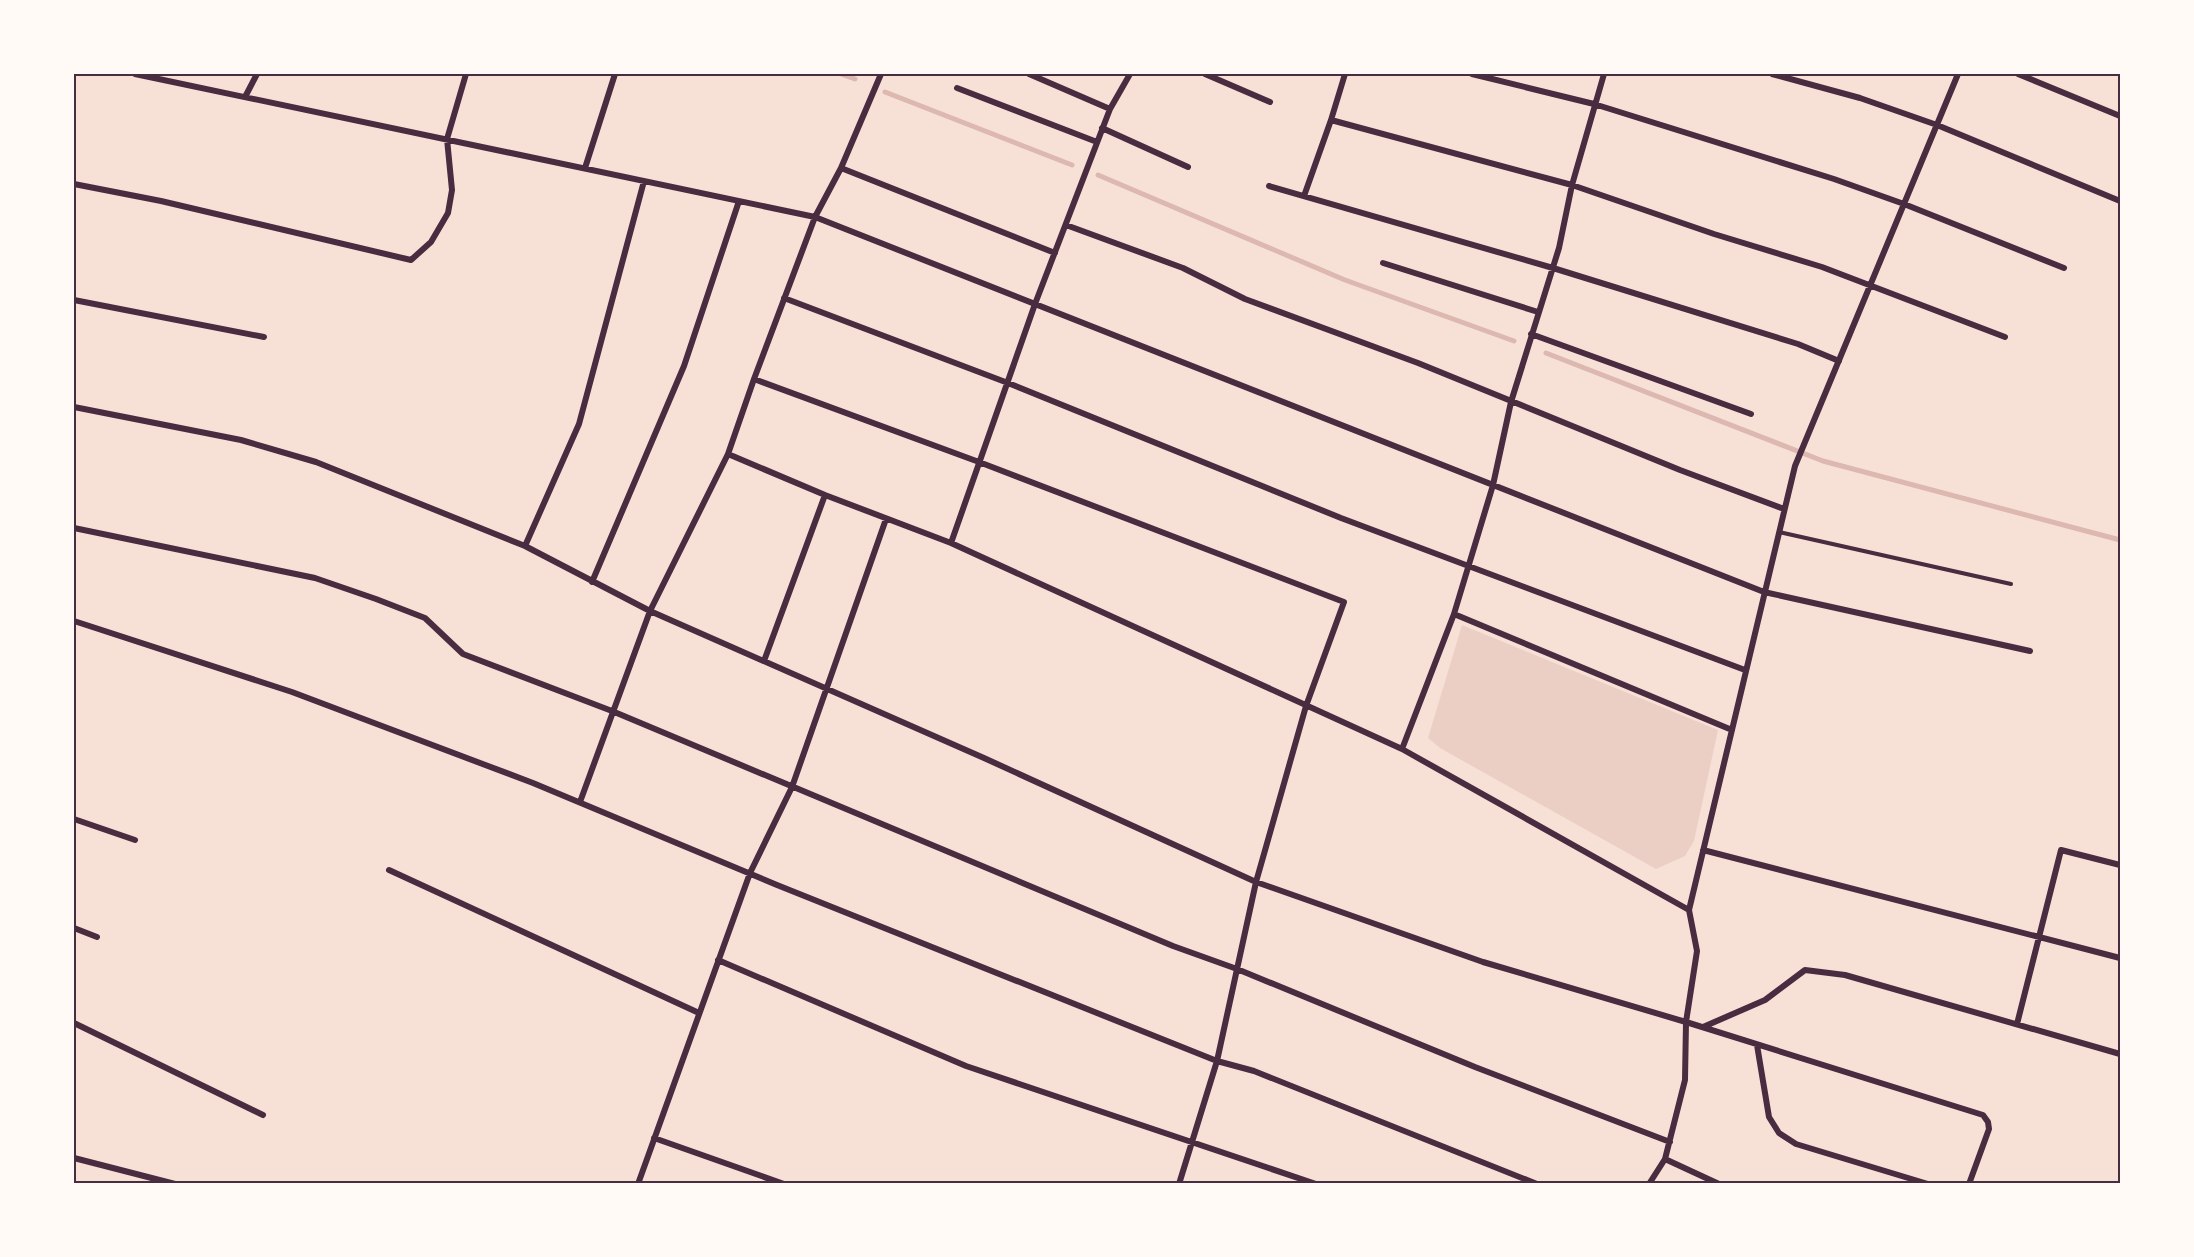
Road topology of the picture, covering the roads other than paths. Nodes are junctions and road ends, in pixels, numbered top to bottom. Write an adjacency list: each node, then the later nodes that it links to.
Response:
1 (135, 74): 16 (street)
2 (257, 74): 16 (street)
3 (466, 74): 24 (street)
4 (615, 74): 27 (street)
5 (881, 74): 28 (street)
6 (1029, 74): 19 (street)
7 (1130, 74): 19 (street)
8 (1204, 74): 17 (street)
9 (1345, 74): 21 (street)
10 (1472, 74): 18 (street)
11 (1604, 74): 18 (street)
12 (1772, 74): 22 (street)
13 (1958, 74): 22 (street)
14 (2018, 74): 20 (street)
15 (957, 88): 25 (street)
16 (245, 97): 24 (street)
17 (1270, 102)
18 (1594, 104): 31 (street); 36 (street)
19 (1110, 109): 23 (street)
20 (2121, 116)
21 (1331, 120): 31 (street); 33 (street)
22 (1937, 125): 35 (street); 36 (street)
23 (1102, 128): 25 (street); 26 (street)
24 (447, 139): 27 (street); 30 (street)
25 (1097, 142): 38 (street)
26 (1188, 167)
27 (585, 168): 29 (street)
28 (841, 168): 37 (street); 39 (street)
29 (644, 181): 34 (street); 66 (street)
30 (74, 184)
31 (1572, 185): 41 (street); 43 (street)
32 (1269, 186): 33 (street)
33 (1304, 196): 41 (street)
34 (738, 201): 37 (street); 68 (street)
35 (2121, 201)
36 (1904, 204): 42 (street); 43 (street)
37 (815, 217): 44 (street); 46 (street)
38 (1066, 225): 39 (street); 54 (street)
39 (1055, 253): 46 (street)
40 (1383, 262): 47 (street)
41 (1553, 268): 47 (street); 51 (street)
42 (2064, 268)
43 (1870, 285): 50 (street); 51 (street)
44 (784, 298): 52 (street); 53 (street)
45 (74, 300): 49 (street)
46 (1035, 304): 53 (street); 59 (street)
47 (1538, 312): 48 (street)
48 (1531, 334): 54 (street); 56 (street)
49 (264, 337)
50 (2006, 338)
51 (1839, 361): 61 (street)
52 (753, 379): 57 (street); 58 (street)
53 (1008, 383): 58 (street); 67 (street)
54 (1511, 402): 59 (street); 61 (street)
55 (74, 407): 66 (street)
56 (1751, 414)
57 (728, 454): 60 (street); 71 (street)
58 (979, 462): 65 (street); 78 (street)
59 (1493, 485): 67 (street); 70 (street)
60 (825, 495): 62 (street); 75 (street)
61 (1784, 509): 64 (street)
62 (886, 519): 65 (street); 77 (street)
63 (74, 528): 79 (street)
64 (1779, 532): 69 (lane); 70 (street)
65 (951, 543): 78 (street)
66 (525, 546): 68 (street)
67 (1468, 565): 72 (street); 76 (street)
68 (592, 582): 71 (street)
69 (2011, 584)
70 (1764, 592): 74 (street); 76 (street)
71 (650, 611): 75 (street); 79 (street)
72 (1454, 614): 80 (street); 81 (street)
73 (74, 621): 83 (street)
74 (2030, 651)
75 (764, 661): 77 (street)
76 (1745, 670): 80 (street)
77 (825, 688): 82 (street); 90 (street)
78 (1306, 706): 81 (street); 90 (street)
79 (612, 711): 82 (street); 83 (street)
80 (1732, 730): 86 (street)
81 (1402, 749): 91 (street)
82 (792, 787): 89 (street); 97 (street)
83 (580, 802): 89 (street)
84 (74, 819): 85 (street)
85 (135, 840)
86 (1703, 850): 91 (street); 93 (street)
87 (2121, 865): 93 (street)
88 (389, 870): 98 (street)
89 (750, 873): 96 (street); 105 (street)
90 (1256, 882): 97 (street); 99 (street)
91 (1689, 910): 99 (street)
92 (74, 928): 94 (street)
93 (2038, 936): 95 (street); 101 (street)
94 (97, 937)
95 (2121, 958)
96 (718, 960): 98 (street); 108 (street)
97 (1237, 969): 105 (street); 109 (street)
98 (699, 1013): 107 (street)
99 (1686, 1022): 102 (street); 109 (street)
100 (74, 1023): 106 (street)
101 (2017, 1024): 102 (street); 104 (street)
102 (1703, 1027): 103 (street)
103 (1757, 1045): 120 (street); 121 (street)
104 (2121, 1054)
105 (1217, 1061): 108 (street); 117 (street)
106 (263, 1115)
107 (654, 1138): 113 (street); 114 (street)
108 (1192, 1141): 115 (street); 116 (street)
109 (1670, 1142): 111 (street)
110 (74, 1158): 112 (street)
111 (1665, 1159): 118 (street); 119 (street)
112 (175, 1184)
113 (638, 1184)
114 (784, 1184)
115 (1179, 1184)
116 (1316, 1184)
117 (1536, 1184)
118 (1649, 1184)
119 (1719, 1184)
120 (1928, 1184)
121 (1969, 1184)

